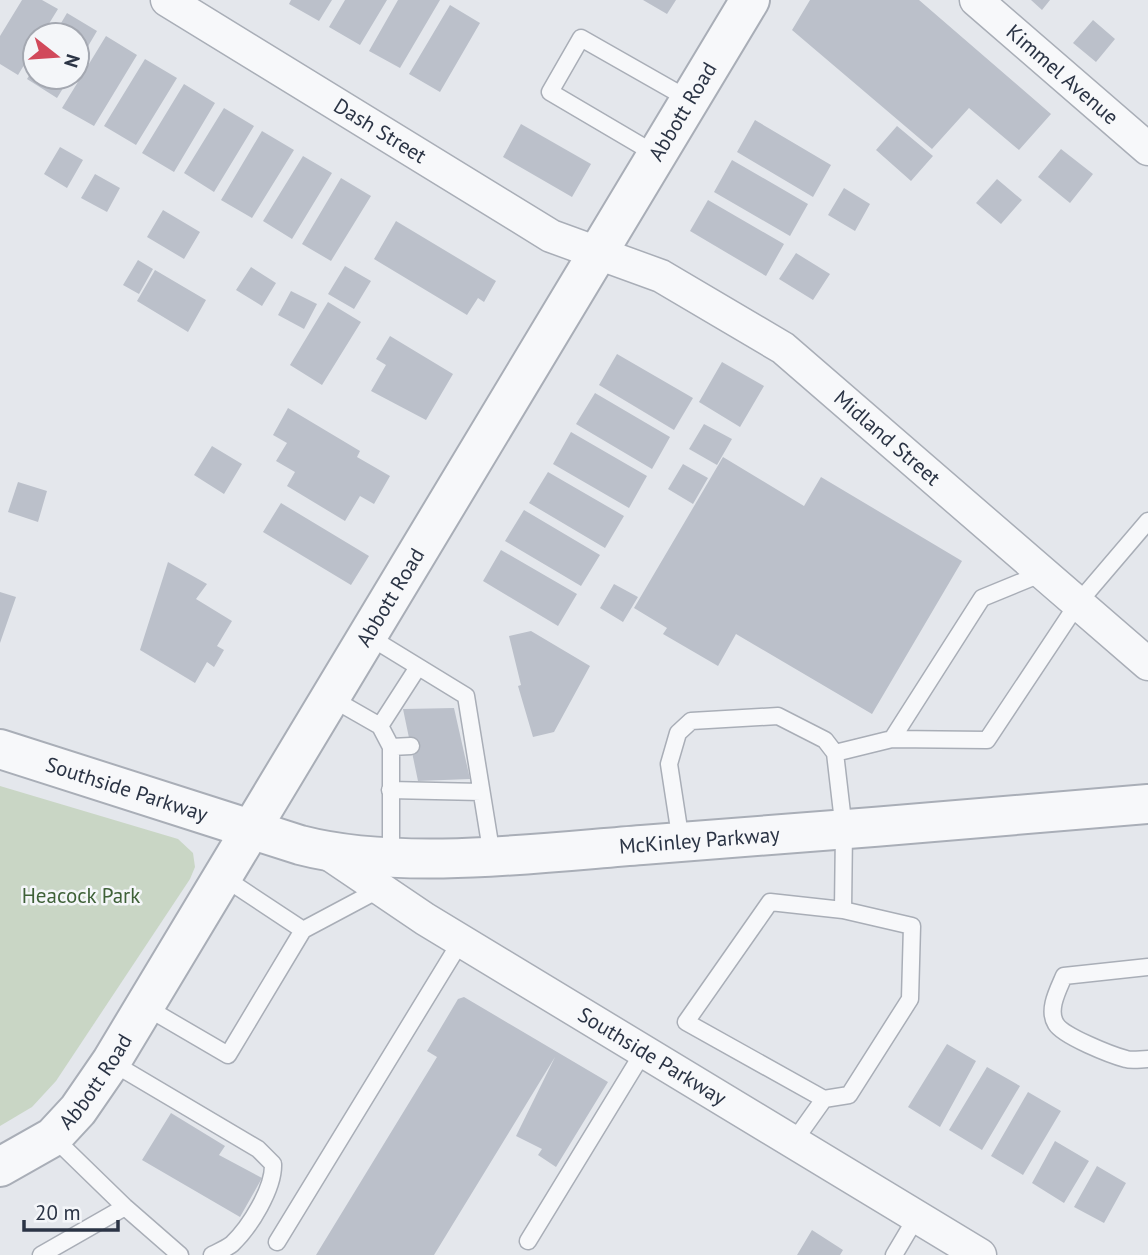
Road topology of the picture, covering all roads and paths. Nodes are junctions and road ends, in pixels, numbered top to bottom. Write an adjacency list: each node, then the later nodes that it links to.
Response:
1 (167, 0): 7 (street, Dash Street)
2 (750, 0): 4 (street, Abbott Road)
3 (976, 0): 5 (street, Kimmel Avenue)
4 (690, 100): 6 (street, Abbott Road); 6 (lane)
5 (1148, 149)
6 (657, 155): 7 (street, Abbott Road)
7 (598, 253): 9 (street, Midland Street); 11 (street, Abbott Road)
8 (1148, 521): 10 (lane)
9 (1043, 573): 10 (street, Midland Street); 16 (lane)
10 (1078, 603): 12 (street, Midland Street); 16 (lane)
11 (368, 636): 13 (lane); 14 (street, Abbott Road)
12 (1148, 664)
13 (418, 667): 15 (lane); 22 (lane)
14 (331, 698): 15 (lane); 24 (street, Abbott Road)
15 (380, 726): 18 (lane)
16 (892, 739): 20 (lane)
17 (411, 746): 18 (lane)
18 (391, 747): 21 (lane)
19 (0, 749): 24 (street, Southside Parkway)
20 (835, 753): 25 (lane); 26 (lane)
21 (390, 790): 22 (lane); 28 (lane)
22 (481, 792): 27 (lane)
23 (1148, 804): 25 (street, McKinley Parkway)
24 (252, 830): 28 (street, McKinley Parkway); 29 (street, Abbott Road)
25 (844, 830): 26 (street, McKinley Parkway); 30 (lane)
26 (681, 842): 27 (street, McKinley Parkway)
27 (492, 856): 28 (street, McKinley Parkway)
28 (386, 872): 31 (lane); 32 (street, Southside Parkway)
29 (223, 877): 31 (lane); 34 (street, Abbott Road)
30 (843, 910): 38 (lane); 38 (lane)
31 (303, 930): 34 (lane)
32 (461, 941): 35 (street, Southside Parkway); 45 (lane)
33 (1148, 967): 36 (lane)
34 (145, 1006): 37 (street, Abbott Road)
35 (643, 1051): 40 (street, Southside Parkway); 44 (lane)
36 (1148, 1059)
37 (111, 1062): 39 (street, Abbott Road); 48 (lane)
38 (824, 1099): 40 (lane)
39 (53, 1137): 41 (street, Abbott Road); 42 (lane)
40 (792, 1144): 43 (street, Southside Parkway)
41 (0, 1167)
42 (125, 1207): 46 (lane); 47 (lane)
43 (916, 1218): 49 (lane); 50 (street, Southside Parkway)
44 (528, 1241)
45 (277, 1242)
46 (41, 1255)
47 (180, 1255)
48 (212, 1255)
49 (894, 1255)
50 (980, 1255)

